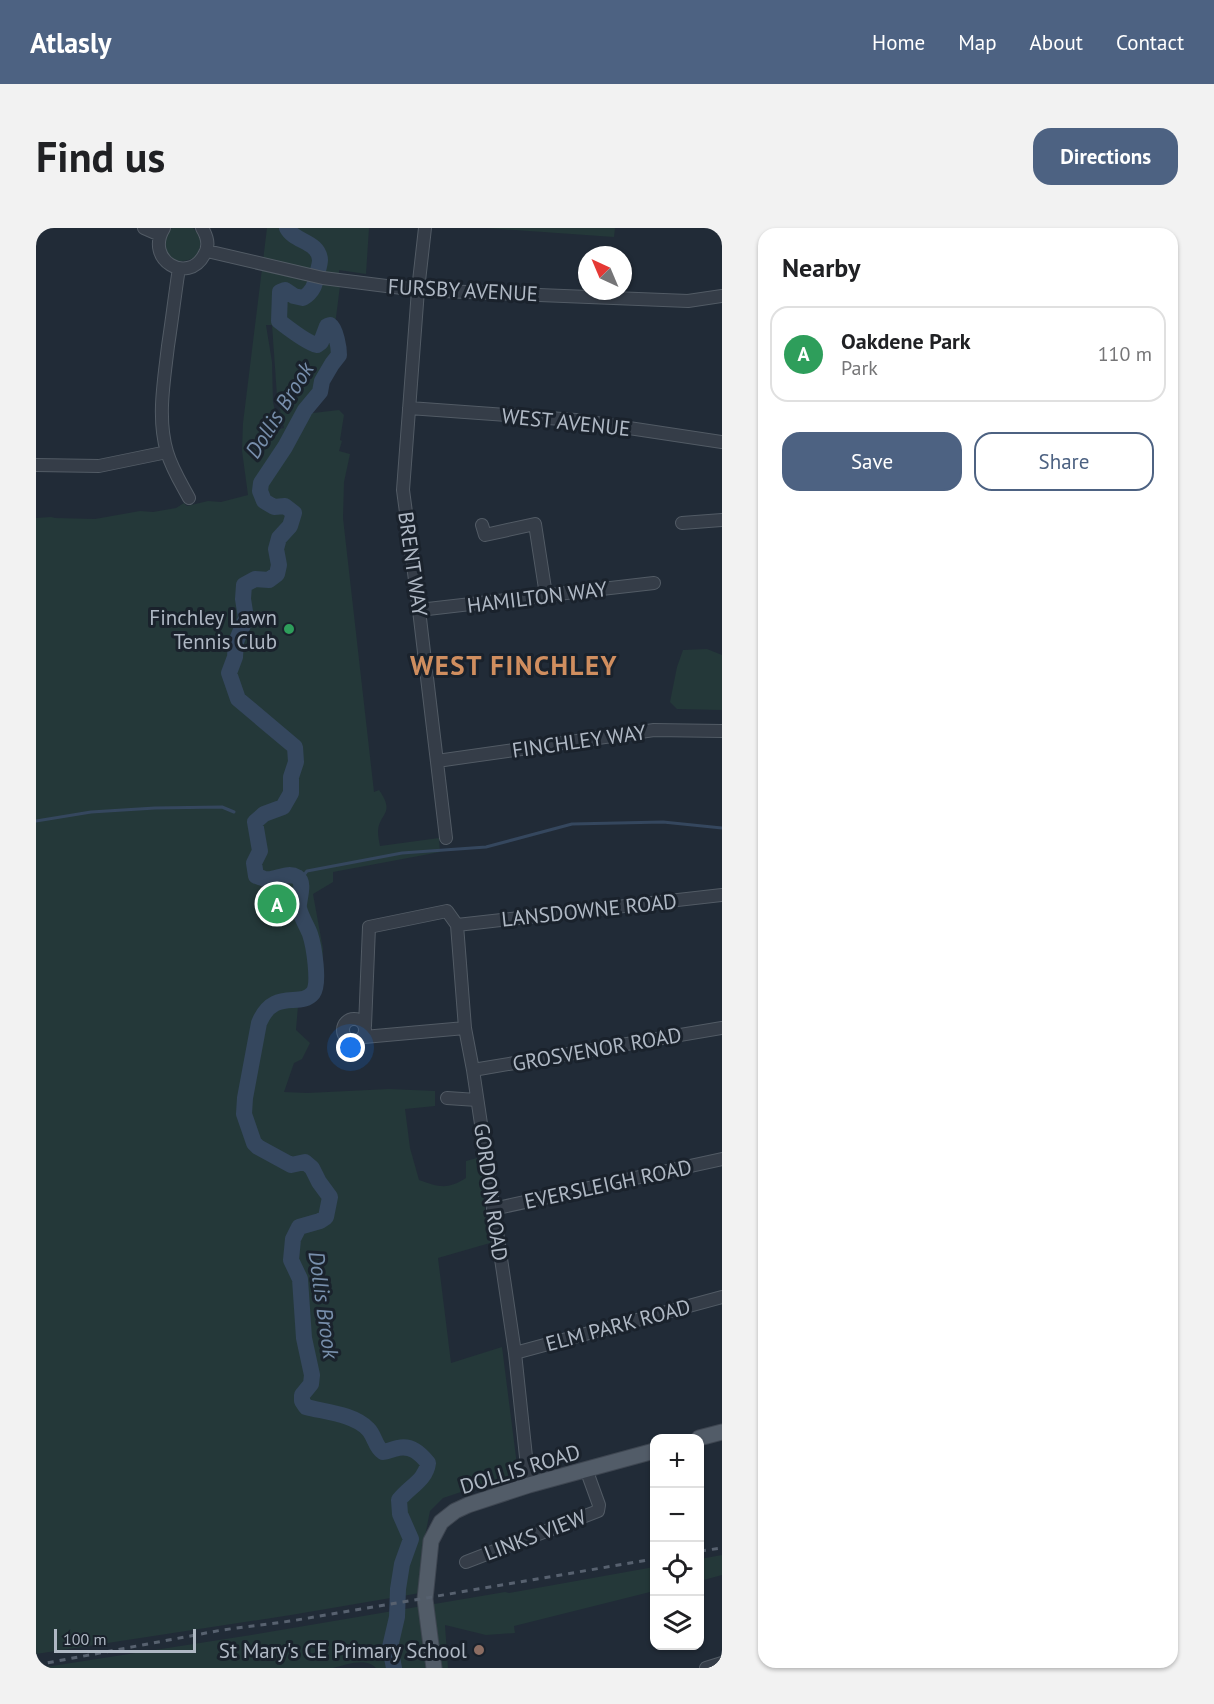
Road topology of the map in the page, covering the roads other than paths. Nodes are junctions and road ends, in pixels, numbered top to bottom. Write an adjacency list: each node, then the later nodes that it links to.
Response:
1 (144, 228): 4 (street)
2 (202, 228): 5 (street)
3 (425, 228): 7 (street, BRENT WAY)
4 (162, 231): 6 (street)
5 (207, 251): 6 (street); 7 (street, FURSBY AVENUE)
6 (179, 268): 11 (street)
7 (418, 290): 8 (street, FURSBY AVENUE); 9 (street, BRENT WAY)
8 (722, 296)
9 (409, 408): 10 (street, WEST AVENUE); 19 (street, BRENT WAY)
10 (722, 442)
11 (167, 452): 12 (street); 13 (street)
12 (36, 465)
13 (189, 498)
14 (722, 520): 15 (street)
15 (682, 523)
16 (482, 525): 18 (street)
17 (654, 583): 18 (street, HAMILTON WAY)
18 (546, 595): 19 (street, HAMILTON WAY)
19 (419, 610): 21 (street, BRENT WAY)
20 (722, 731): 21 (street, FINCHLEY WAY)
21 (436, 761): 22 (street, BRENT WAY)
22 (446, 838)
23 (722, 895): 24 (street, LANSDOWNE ROAD)
24 (457, 925): 25 (street, GORDON ROAD); 25 (street)
25 (465, 1028): 27 (street, GORDON ROAD)
26 (722, 1028): 27 (street, GROSVENOR ROAD)
27 (473, 1070): 29 (street, GORDON ROAD)
28 (447, 1098): 29 (street)
29 (477, 1100): 31 (street, GORDON ROAD)
30 (722, 1159): 31 (street, EVERSLEIGH ROAD)
31 (494, 1209): 33 (street, GORDON ROAD)
32 (722, 1297): 33 (street, ELM PARK ROAD)
33 (515, 1353): 38 (street, GORDON ROAD)
34 (722, 1432): 35 (main road)
35 (704, 1437)
36 (650, 1452): 37 (main road, DOLLIS ROAD)
37 (586, 1469): 38 (main road, DOLLIS ROAD); 39 (street, LINKS VIEW)
38 (530, 1485): 41 (main road, DOLLIS ROAD)
39 (465, 1562)
40 (722, 1663): 42 (street)
41 (434, 1668)
42 (706, 1668)

